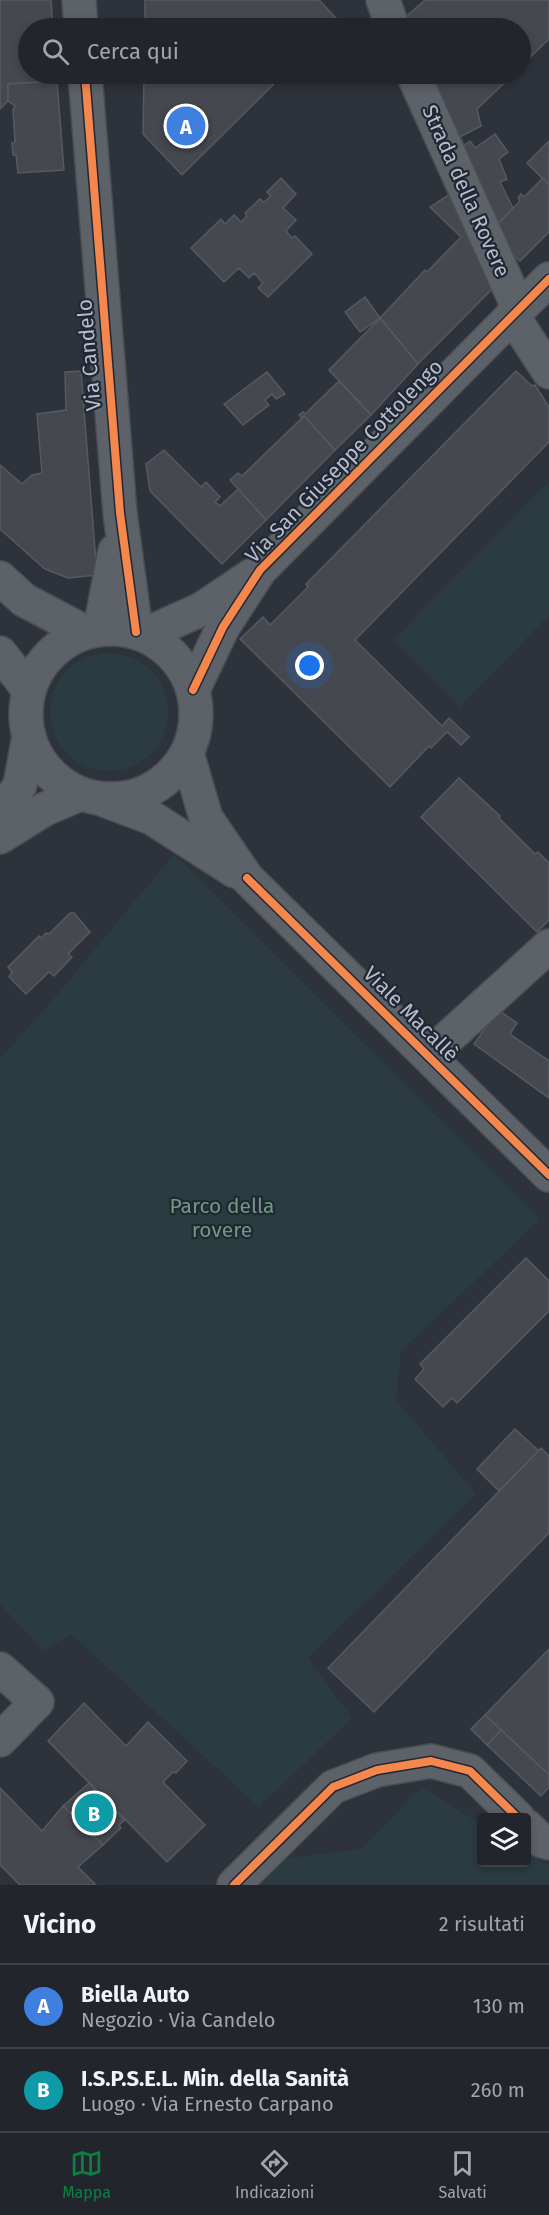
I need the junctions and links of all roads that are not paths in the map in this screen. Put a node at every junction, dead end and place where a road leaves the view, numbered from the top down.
1 (79, 0) edge
2 (383, 0) edge
3 (80, 18) edge
4 (389, 18) edge
5 (85, 84) edge
6 (417, 84) edge
7 (549, 279) edge
8 (515, 312) junction
9 (549, 372) edge
10 (120, 513) junction
11 (260, 570) junction
12 (0, 578) edge
13 (93, 631) junction
14 (140, 634) junction
15 (0, 653) edge
16 (29, 690) junction
17 (193, 690) junction
18 (29, 736) junction
19 (187, 753) junction
20 (92, 796) junction
21 (0, 816) edge
22 (0, 837) edge
23 (247, 878) junction
24 (549, 946) edge
25 (428, 1056) junction
26 (549, 1175) edge
27 (0, 1669) edge
28 (0, 1740) edge
29 (513, 1813) edge
30 (531, 1831) edge
31 (549, 1843) edge
32 (234, 1885) edge

1 - 3 street
2 - 4 street
5 - 10 street, Via Candelo
6 - 8 street, Strada della Rovere
7 - 8 street, Via San Giuseppe Cottolengo
8 - 9 street, Strada della Rovere
8 - 11 street, Via San Giuseppe Cottolengo
10 - 13 street, Via Candelo
10 - 14 street, Via Candelo
11 - 14 street, Via San Giuseppe Cottolengo
11 - 17 street, Via San Giuseppe Cottolengo
12 - 13 street
13 - 14 street
13 - 16 street
14 - 17 street
15 - 16 street
16 - 18 street
17 - 19 street
18 - 20 street
18 - 21 street
19 - 20 street
19 - 23 street, Viale Macallè
20 - 22 street
20 - 23 street, Viale Macallè
23 - 25 street, Viale Macallè
24 - 25 street
25 - 26 street, Viale Macallè
27 - 28 street
29 - 32 street
30 - 31 street

